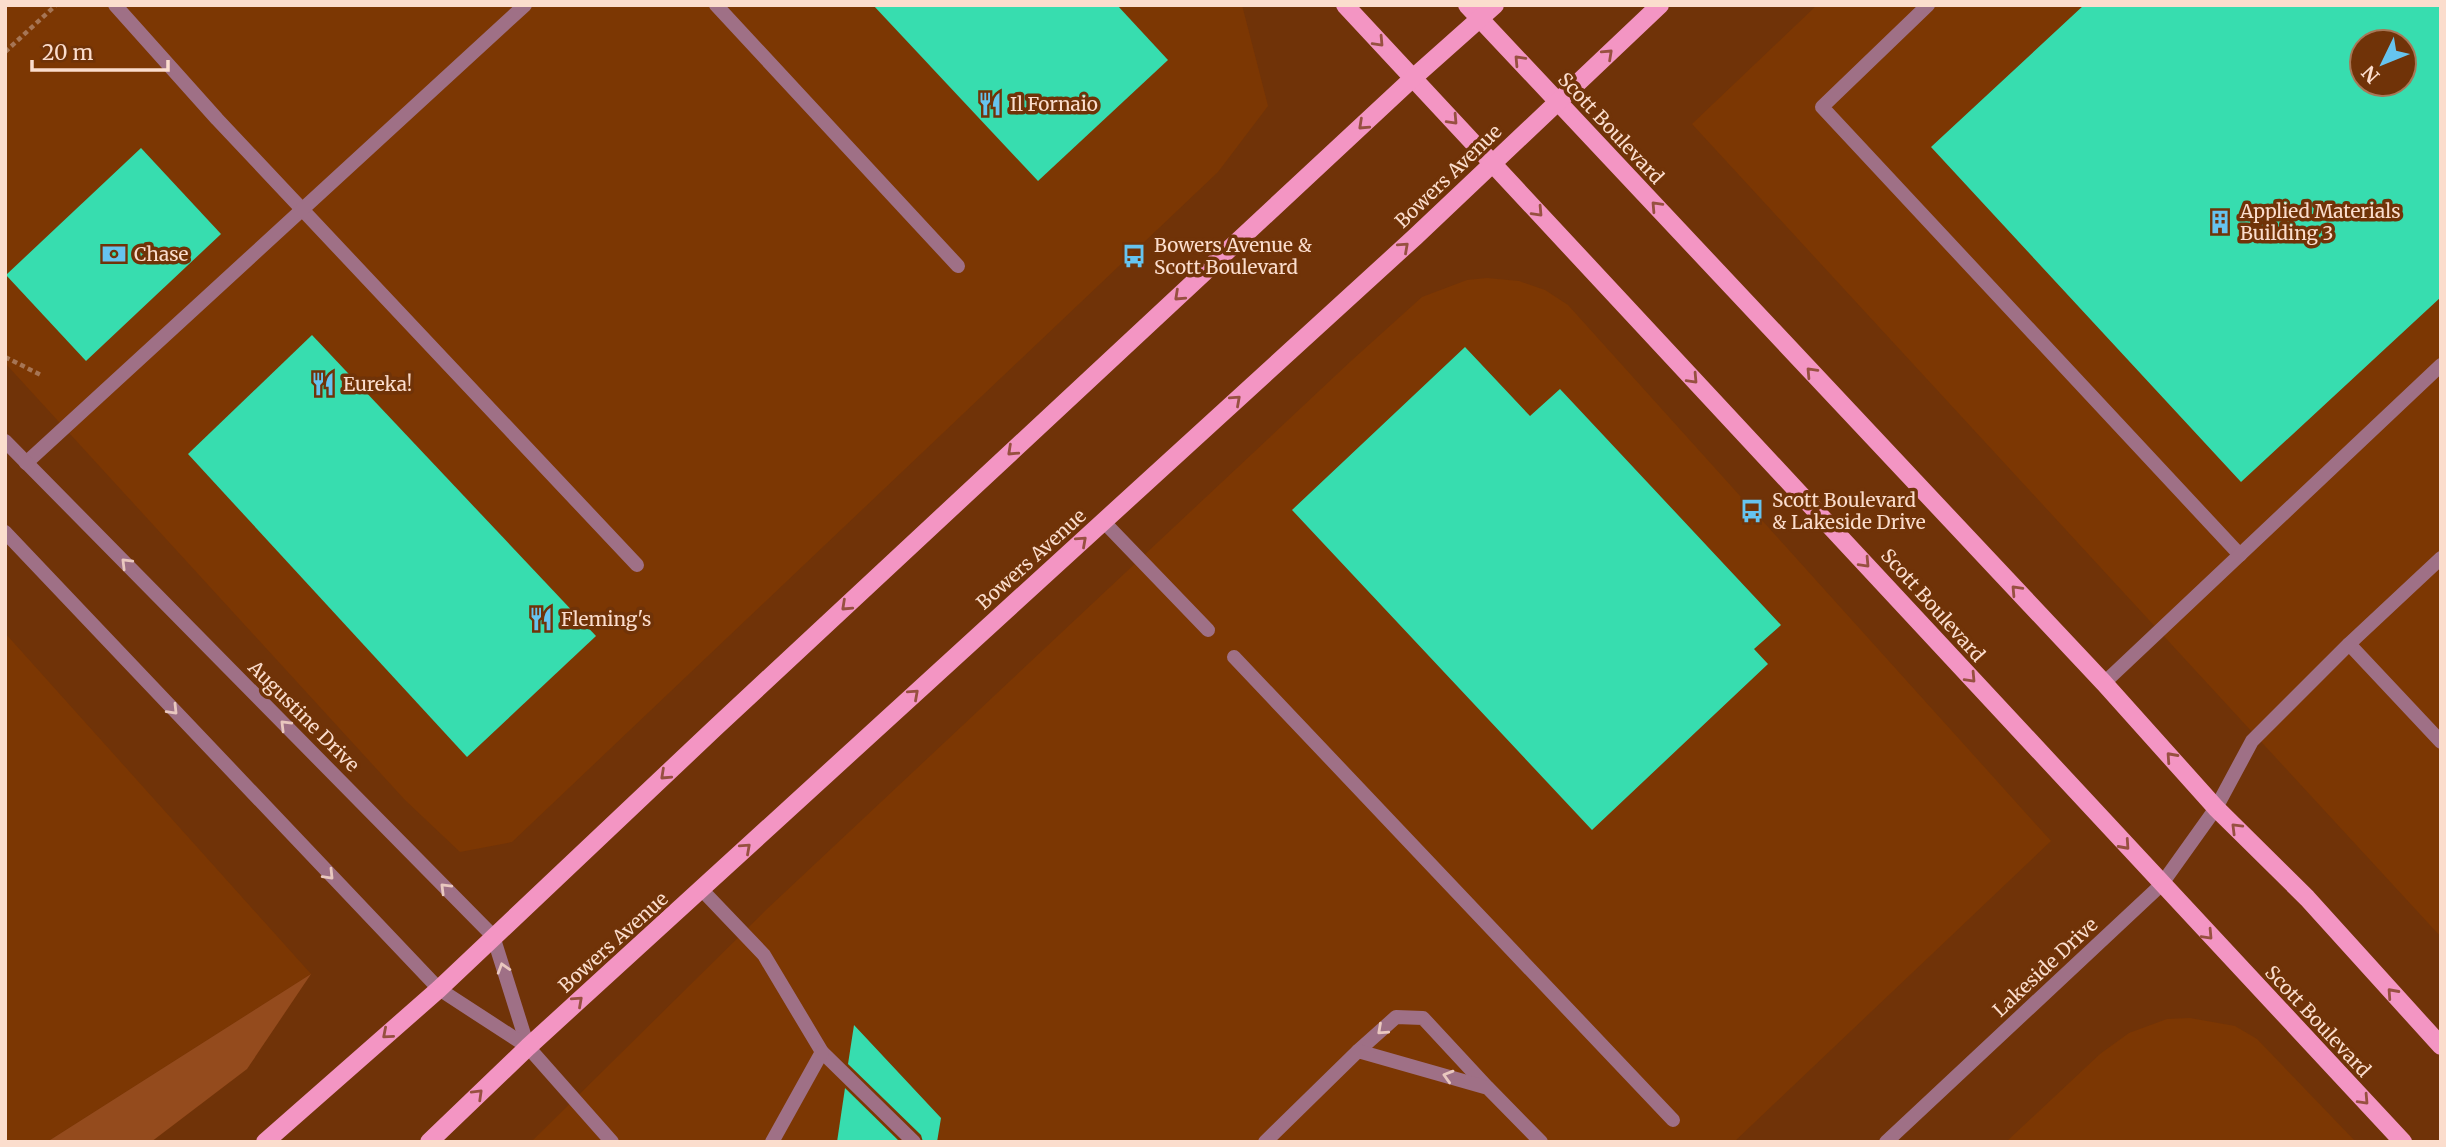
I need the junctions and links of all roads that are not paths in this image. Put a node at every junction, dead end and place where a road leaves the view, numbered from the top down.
1 (115, 5) edge
2 (525, 5) edge
3 (716, 5) edge
4 (1345, 5) edge
5 (1467, 5) edge
6 (1494, 5) edge
7 (1660, 5) edge
8 (1928, 5) edge
9 (1480, 19) junction
10 (1413, 78) junction
11 (1558, 101) junction
12 (1492, 162) junction
13 (303, 208) junction
14 (958, 266) dead end
15 (2441, 365) edge
16 (5, 440) edge
17 (26, 463) junction
18 (1103, 521) junction
19 (5, 532) edge
20 (2240, 555) junction
21 (2441, 558) edge
22 (637, 565) dead end
23 (1208, 631) dead end
24 (2349, 644) junction
25 (1234, 657) dead end
26 (2104, 683) junction
27 (2441, 742) edge
28 (2216, 808) junction
29 (2161, 885) junction
30 (702, 889) junction
31 (493, 936) junction
32 (439, 989) junction
33 (2441, 1046) edge
34 (528, 1047) junction
35 (1358, 1051) junction
36 (822, 1052) junction
37 (1488, 1088) junction
38 (1673, 1120) dead end
39 (265, 1142) edge
40 (429, 1142) edge
41 (612, 1142) edge
42 (772, 1142) edge
43 (914, 1142) edge
44 (1265, 1142) edge
45 (1541, 1142) edge
46 (1886, 1142) edge
47 (2403, 1142) edge

1 - 13 street
2 - 13 street
3 - 14 street
4 -> 10 main road, Scott Boulevard
5 - 9 main road, Scott Boulevard
6 - 9 main road
11 -> 7 main road, Bowers Avenue
8 - 20 street
9 - 10 main road
11 -> 9 main road, Scott Boulevard
10 -> 12 main road, Scott Boulevard
10 -> 31 main road
11 - 12 main road, Bowers Avenue
26 -> 11 main road, Scott Boulevard
18 -> 12 main road, Bowers Avenue
12 -> 29 main road, Scott Boulevard
13 - 17 street
13 - 22 street
15 - 20 street
16 - 17 street, Augustine Drive
31 -> 17 street, Augustine Drive
18 - 23 street
30 -> 18 main road, Bowers Avenue
19 -> 32 street, Augustine Drive
20 - 26 street
21 - 24 street, Lakeside Drive
24 - 27 street
24 - 28 street, Lakeside Drive
25 - 38 street
28 -> 26 main road, Scott Boulevard
28 - 29 street, Lakeside Drive
33 -> 28 main road, Scott Boulevard
29 - 46 street, Lakeside Drive
29 -> 47 main road, Scott Boulevard
34 -> 30 main road, Bowers Avenue
30 - 36 street
31 - 32 main road
34 -> 31 street, Augustine Drive
32 - 34 street, Augustine Drive
32 -> 39 main road
40 -> 34 main road, Bowers Avenue
34 - 41 street, Augustine Drive
37 -> 35 street
37 -> 35 street
35 - 44 street
36 - 42 street
36 - 43 street
37 - 45 street

